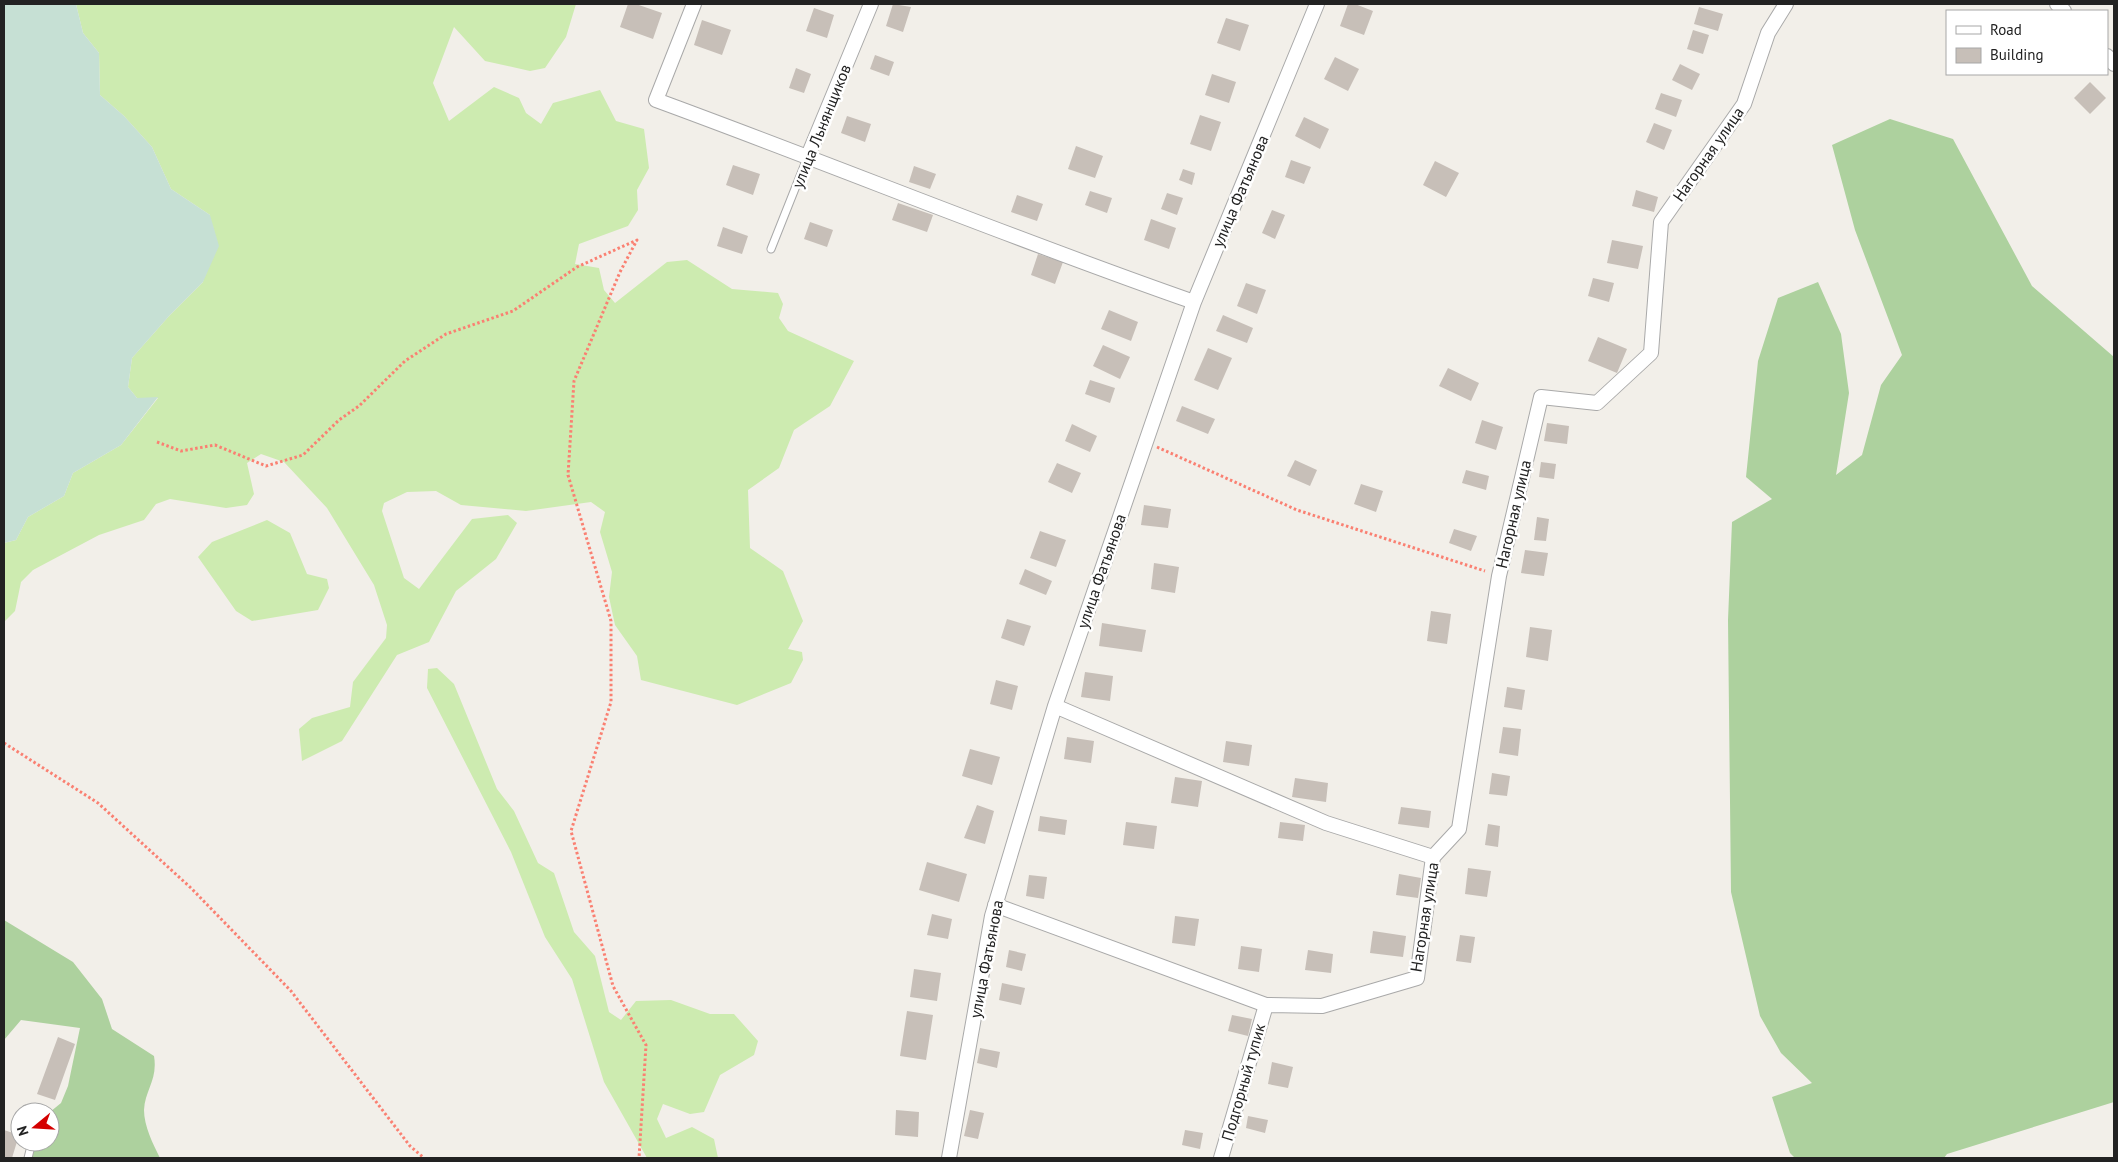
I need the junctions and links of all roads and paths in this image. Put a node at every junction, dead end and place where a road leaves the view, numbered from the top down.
1 (694, 4) edge
2 (872, 4) edge
3 (1316, 4) edge
4 (1786, 4) edge
5 (808, 156) junction
6 (771, 249) dead end
7 (1194, 302) junction
8 (157, 442) dead end
9 (1145, 442) junction
10 (1499, 576) junction
11 (1055, 706) junction
12 (4, 743) edge
13 (1433, 857) junction
14 (995, 905) junction
15 (1266, 1005) junction
16 (424, 1158) edge
17 (639, 1158) edge
18 (948, 1158) edge
19 (1221, 1158) edge

1 - 5 street
2 - 5 street, улица Льнянщиков
3 - 7 street, улица Фатьянова
4 - 10 street, Нагорная улица
5 - 6 lane, улица Льнянщиков
5 - 7 street
7 - 9 street, улица Фатьянова
8 - 17 path
9 - 10 path
9 - 11 street, улица Фатьянова
10 - 13 street, Нагорная улица
11 - 13 street
11 - 14 street, улица Фатьянова
12 - 16 path
13 - 15 street, Нагорная улица
14 - 15 street
14 - 18 street, улица Фатьянова
15 - 19 street, Подгорный тупик

